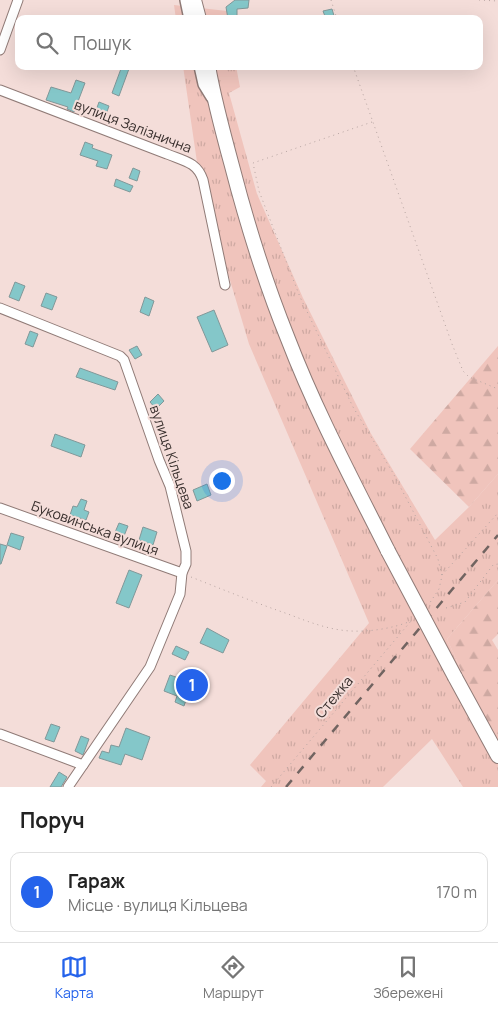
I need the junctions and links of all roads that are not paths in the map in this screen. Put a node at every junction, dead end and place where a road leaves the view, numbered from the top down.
1 (18, 0) edge
2 (186, 0) edge
3 (194, 0) edge
4 (189, 15) edge
5 (198, 15) edge
6 (0, 50) edge
7 (201, 70) edge
8 (209, 70) edge
9 (0, 90) edge
10 (214, 98) junction
11 (225, 286) dead end
12 (0, 308) edge
13 (0, 508) edge
14 (182, 573) junction
15 (0, 734) edge
16 (498, 756) edge
17 (83, 765) junction
18 (68, 787) edge

1 - 6 street
2 - 4 main road
3 - 5 highway
7 - 10 main road
8 - 10 highway
9 - 11 street, вулиця Залізнична
10 - 16 highway, bridge
12 - 14 street, вулиця Кільцева
13 - 14 street, Буковинська вулиця
14 - 17 street, вулиця Кільцева
15 - 17 street
17 - 18 street, вулиця Кільцева

